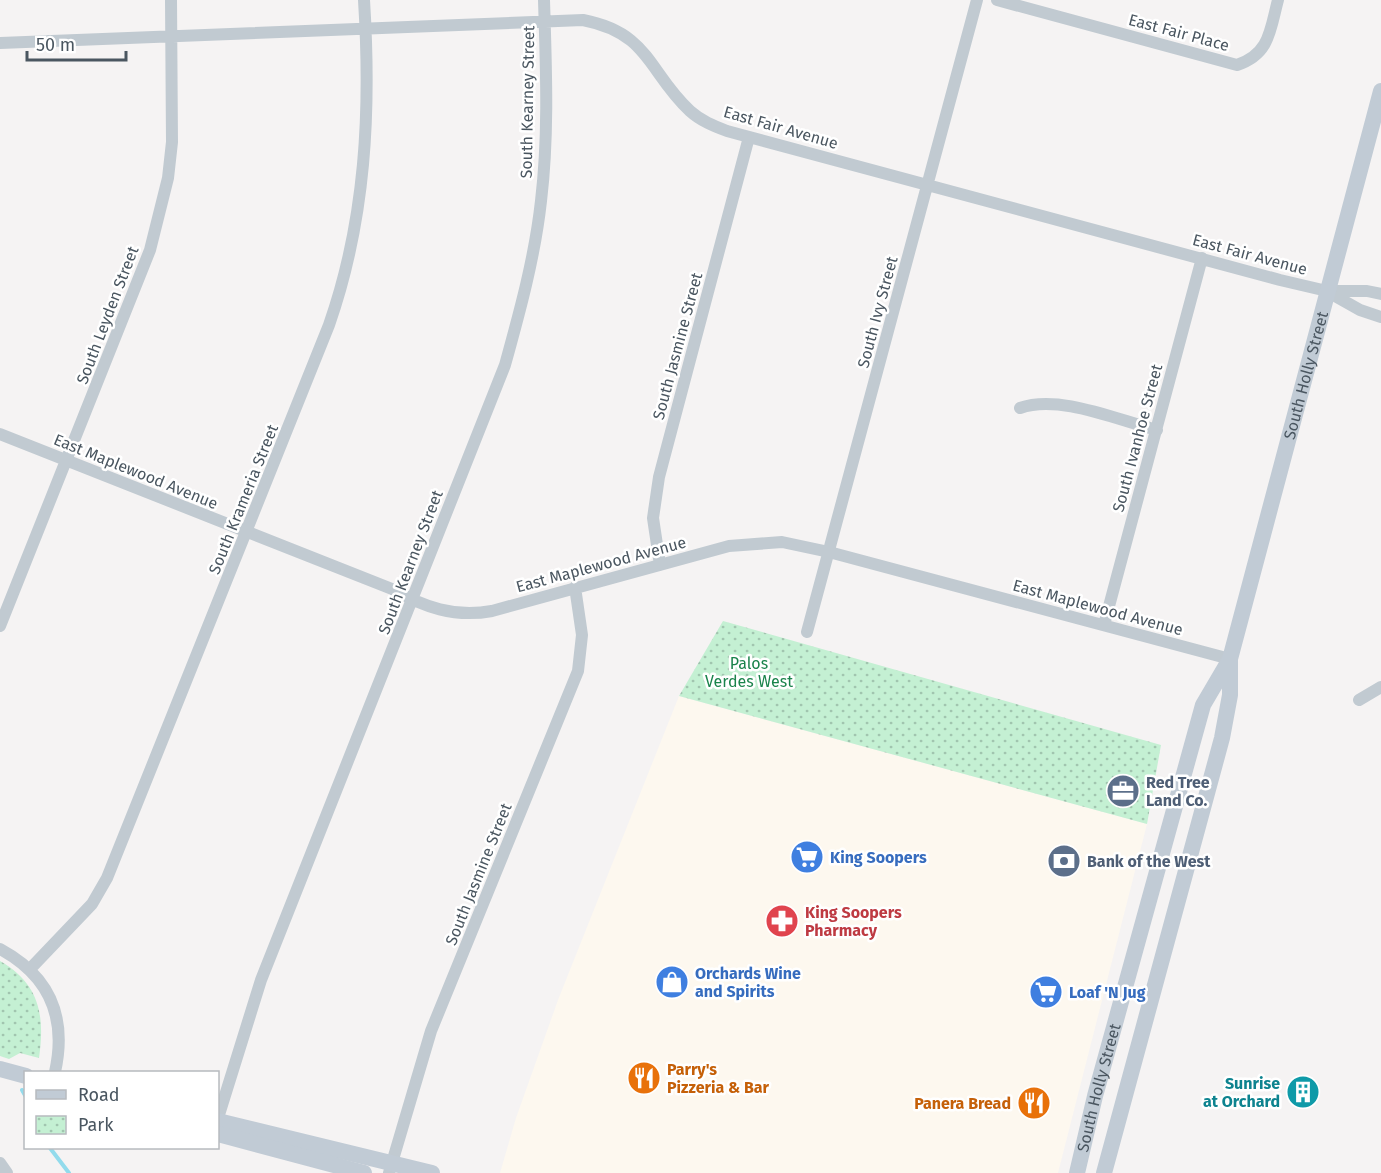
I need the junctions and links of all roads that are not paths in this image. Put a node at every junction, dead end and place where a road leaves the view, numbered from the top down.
1 (171, 0) edge
2 (364, 0) edge
3 (544, 0) edge
4 (977, 0) edge
5 (997, 0) edge
6 (1278, 0) edge
7 (544, 20) junction
8 (366, 28) junction
9 (172, 35) junction
10 (0, 43) edge
11 (1381, 91) edge
12 (749, 137) junction
13 (928, 185) junction
14 (1202, 258) junction
15 (1327, 291) junction
16 (1381, 294) edge
17 (1381, 317) edge
18 (1020, 408) dead end
19 (1157, 430) junction
20 (0, 434) edge
21 (68, 461) junction
22 (247, 532) junction
23 (829, 552) junction
24 (660, 565) junction
25 (575, 587) junction
26 (413, 601) junction
27 (1104, 625) junction
28 (0, 626) edge
29 (807, 633) dead end
30 (1230, 659) junction
31 (1381, 687) edge
32 (1359, 699) dead end
33 (0, 949) edge
34 (30, 969) junction
35 (0, 1069) edge
36 (55, 1071) edge
37 (24, 1075) edge
38 (219, 1117) edge
39 (219, 1120) edge
40 (219, 1134) edge
41 (0, 1163) edge
42 (391, 1168) edge
43 (7, 1173) edge
44 (364, 1173) edge
45 (432, 1173) edge
46 (1077, 1173) edge
47 (1104, 1173) edge

1 - 9 street, South Leyden Street
2 - 8 street, South Krameria Street
3 - 7 street, South Kearney Street
4 - 13 street, South Ivy Street
5 - 6 street, East Fair Place
7 - 8 street, East Fair Avenue
7 - 12 street, East Fair Avenue
7 - 26 street, South Kearney Street
8 - 9 street, East Fair Avenue
8 - 22 street, South Krameria Street
9 - 10 street, East Fair Avenue
9 - 21 street, South Leyden Street
11 - 15 main road, South Holly Street
12 - 13 street, East Fair Avenue
12 - 24 street, South Jasmine Street
13 - 14 street, East Fair Avenue
13 - 23 street, South Ivy Street
14 - 15 street, East Fair Avenue
14 - 19 street, South Ivanhoe Street
15 - 16 street, East Fair Avenue
15 - 17 street, East Fair Avenue
15 - 30 main road, South Holly Street
18 - 19 street
19 - 27 street, South Ivanhoe Street
20 - 21 street, East Maplewood Avenue
21 - 22 street, East Maplewood Avenue
21 - 28 street, South Leyden Street
22 - 26 street, East Maplewood Avenue
22 - 34 street, South Krameria Street
23 - 24 street, East Maplewood Avenue
23 - 27 street, East Maplewood Avenue
23 - 29 street, South Ivy Street
24 - 25 street, East Maplewood Avenue
25 - 26 street, East Maplewood Avenue
25 - 42 street, South Jasmine Street
26 - 38 street, South Kearney Street
27 - 30 street, East Maplewood Avenue
30 - 46 main road, South Holly Street
30 - 47 main road, South Holly Street
31 - 32 street
33 - 34 street
34 - 36 street
35 - 37 main road
39 - 42 main road
40 - 44 main road
41 - 43 street
42 - 45 main road

